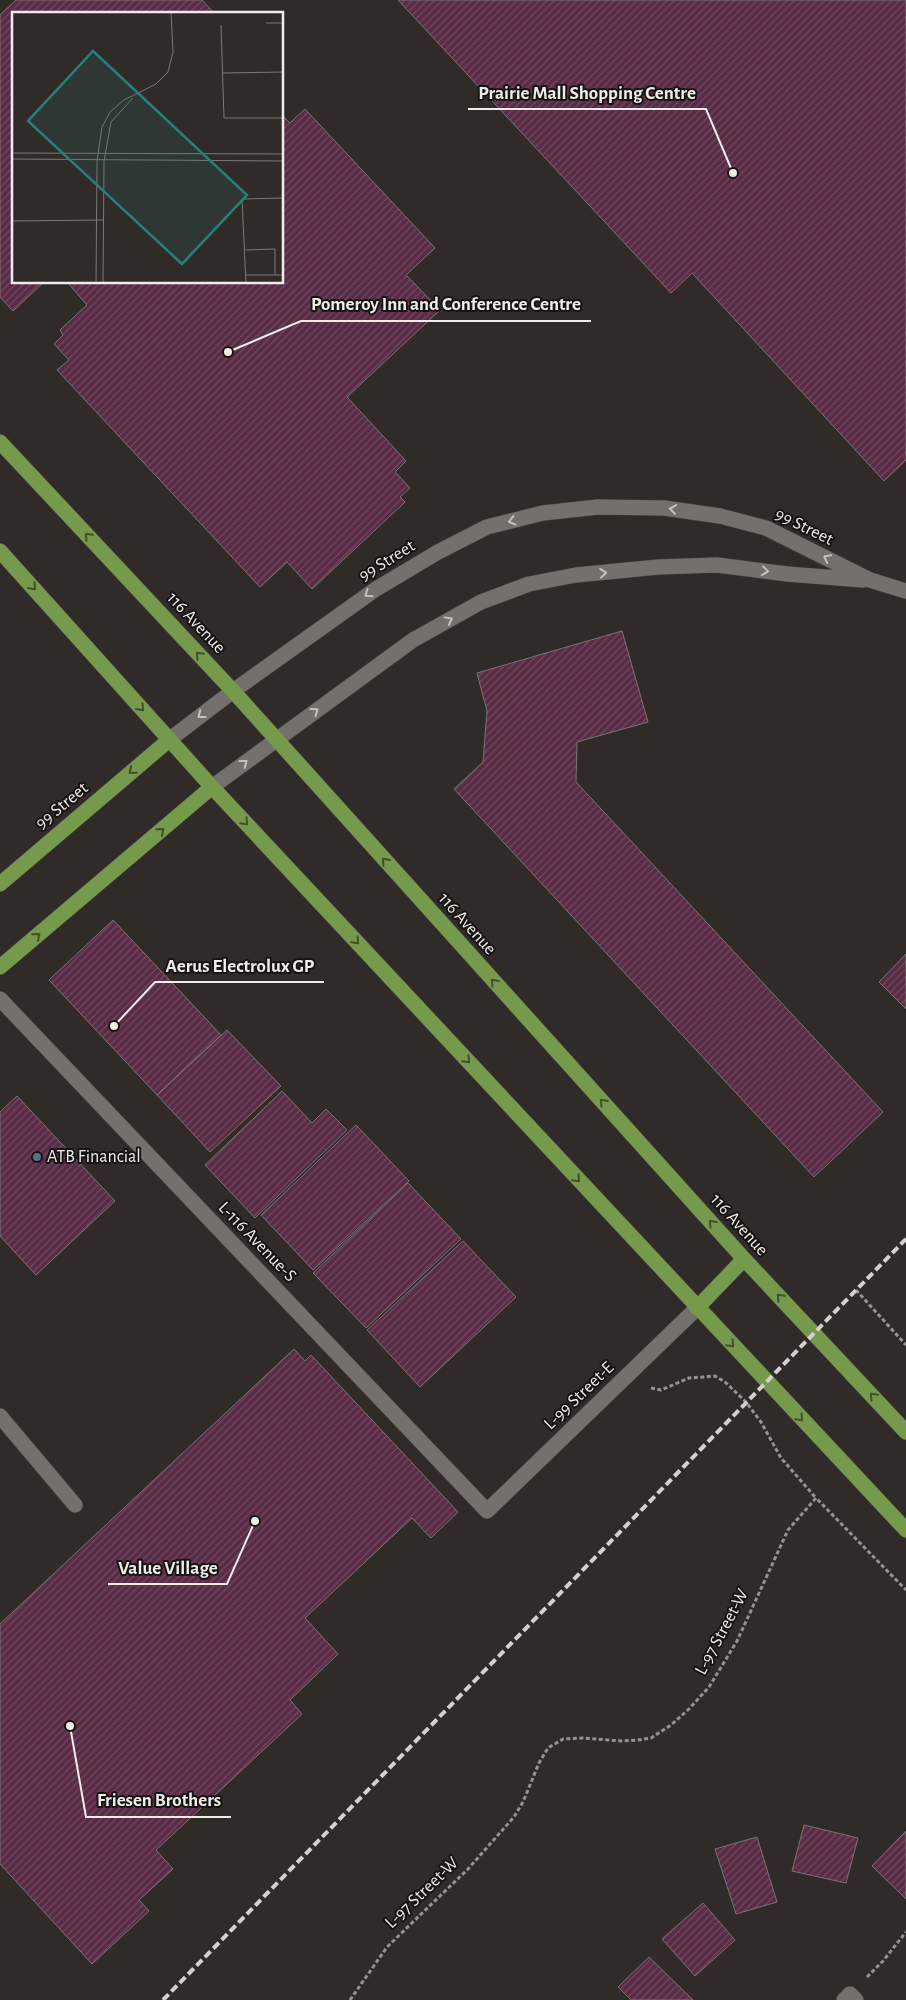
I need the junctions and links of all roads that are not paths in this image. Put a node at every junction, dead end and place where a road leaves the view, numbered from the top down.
1 (0, 442) edge
2 (0, 551) edge
3 (870, 580) junction
4 (906, 591) edge
5 (233, 691) junction
6 (276, 739) junction
7 (169, 740) junction
8 (212, 787) junction
9 (0, 884) edge
10 (0, 968) edge
11 (0, 999) edge
12 (744, 1259) junction
13 (697, 1308) junction
14 (0, 1416) edge
15 (906, 1432) edge
16 (75, 1505) dead end
17 (487, 1511) joint
18 (906, 1530) edge

5 -> 1 main road, 116 Avenue
2 -> 7 main road
3 - 4 street, 99 Street
3 -> 5 street, 99 Street
6 -> 3 street, 99 Street
5 - 6 main road, 116 Avenue
5 -> 7 street, 99 Street
8 -> 6 street, 99 Street
12 -> 6 main road, 116 Avenue
7 - 8 main road
7 -> 9 main road, 99 Street
10 -> 8 main road, 99 Street
8 -> 13 main road
11 - 17 street, L-116 Avenue-S
12 - 13 main road
15 -> 12 main road, 116 Avenue
13 - 17 street, L-99 Street-E
13 -> 18 main road
14 - 16 street

